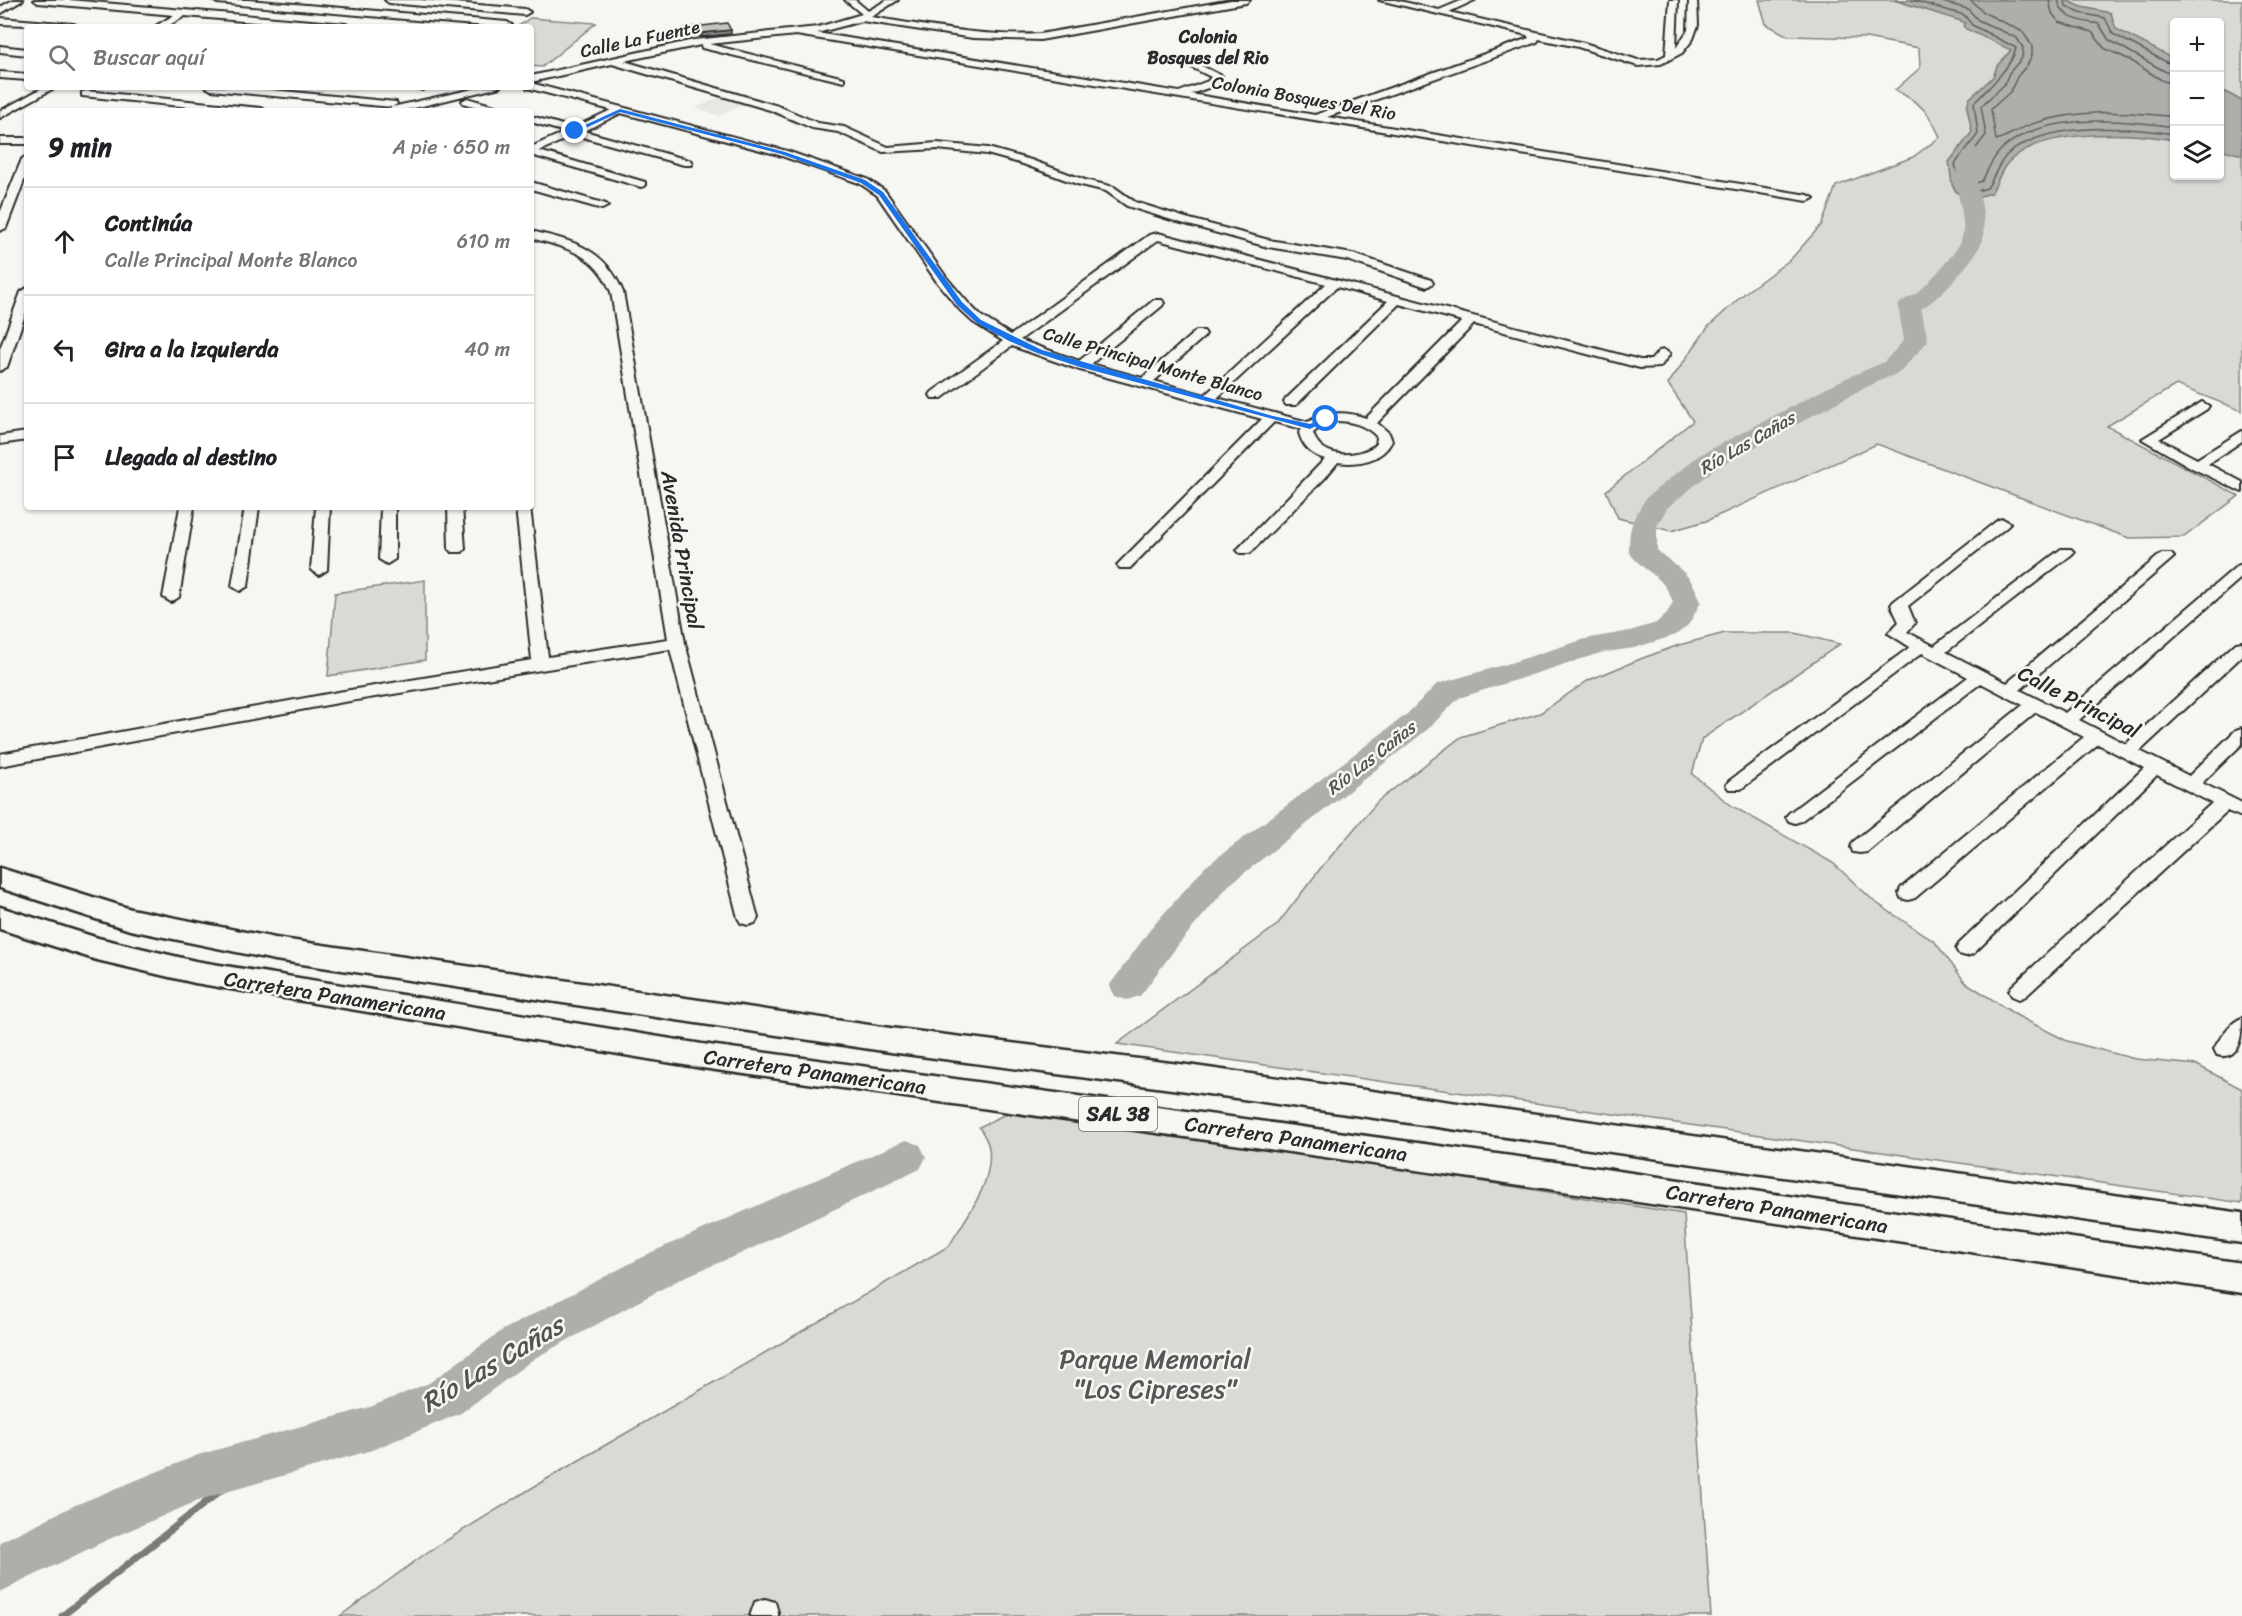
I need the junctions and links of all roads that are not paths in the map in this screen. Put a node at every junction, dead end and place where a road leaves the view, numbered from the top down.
1 (19, 0) edge
2 (38, 0) edge
3 (217, 0) edge
4 (389, 0) edge
5 (849, 0) edge
6 (894, 0) edge
7 (1246, 0) edge
8 (1383, 0) edge
9 (1471, 0) edge
10 (1674, 0) edge
11 (1693, 0) edge
12 (411, 1) edge
13 (200, 4) dead end
14 (0, 11) edge
15 (525, 12) dead end
16 (1441, 12) junction
17 (185, 13) junction
18 (387, 15) junction
19 (865, 17) junction
20 (0, 21) edge
21 (37, 24) edge
22 (164, 24) edge
23 (312, 24) edge
24 (374, 24) edge
25 (495, 24) edge
26 (794, 32) junction
27 (1534, 36) junction
28 (694, 43) junction
29 (0, 49) edge
30 (24, 52) edge
31 (1671, 56) junction
32 (613, 61) junction
33 (1196, 66) dead end
34 (0, 75) edge
35 (24, 77) edge
36 (534, 78) edge
37 (841, 80) dead end
38 (534, 87) edge
39 (46, 90) edge
40 (273, 90) edge
41 (481, 90) edge
42 (86, 94) dead end
43 (1182, 94) junction
44 (466, 101) dead end
45 (0, 106) edge
46 (15, 107) junction
47 (224, 108) edge
48 (247, 108) edge
49 (384, 108) edge
50 (395, 108) edge
51 (490, 108) edge
52 (620, 110) junction
53 (0, 114) edge
54 (1318, 117) junction
55 (534, 120) edge
56 (575, 131) junction
57 (0, 141) edge
58 (24, 141) edge
59 (534, 151) edge
60 (534, 153) edge
61 (688, 164) dead end
62 (24, 167) edge
63 (641, 184) dead end
64 (534, 186) edge
65 (1808, 198) dead end
66 (602, 206) dead end
67 (0, 228) edge
68 (534, 235) edge
69 (1335, 283) junction
70 (1427, 283) dead end
71 (1397, 299) junction
72 (24, 300) edge
73 (1158, 303) dead end
74 (1471, 319) junction
75 (1200, 334) dead end
76 (1011, 339) junction
77 (1664, 354) dead end
78 (1082, 365) junction
79 (0, 367) edge
80 (1144, 382) junction
81 (937, 395) dead end
82 (1208, 399) junction
83 (1291, 402) dead end
84 (2202, 406) dead end
85 (1271, 417) junction
86 (1369, 423) junction
87 (1310, 427) junction
88 (2242, 435) edge
89 (24, 436) edge
90 (0, 440) edge
91 (1334, 457) junction
92 (2197, 465) junction
93 (2242, 488) edge
94 (186, 510) edge
95 (252, 510) edge
96 (323, 510) edge
97 (388, 510) edge
98 (455, 510) edge
99 (524, 510) edge
100 (2003, 523) dead end
101 (457, 549) dead end
102 (1245, 549) dead end
103 (2066, 552) dead end
104 (2166, 557) dead end
105 (387, 560) dead end
106 (1125, 565) dead end
107 (2242, 569) edge
108 (319, 570) dead end
109 (240, 586) dead end
110 (171, 597) dead end
111 (677, 643) junction
112 (2242, 647) edge
113 (1928, 650) junction
114 (540, 662) junction
115 (1980, 676) junction
116 (2008, 691) junction
117 (2035, 704) junction
118 (2067, 721) junction
119 (2242, 734) edge
120 (2096, 736) junction
121 (2128, 752) junction
122 (0, 760) edge
123 (2156, 766) junction
124 (2191, 784) junction
125 (1735, 785) dead end
126 (2234, 806) edge
127 (1795, 817) dead end
128 (1860, 847) dead end
129 (0, 878) edge
130 (1908, 893) dead end
131 (0, 918) edge
132 (748, 918) dead end
133 (1966, 949) dead end
134 (2019, 991) dead end
135 (719, 1015) junction
136 (2242, 1026) edge
137 (833, 1031) junction
138 (2224, 1049) dead end
139 (697, 1055) junction
140 (823, 1074) junction
141 (2242, 1228) edge
142 (2242, 1278) edge

1 - 14 street
2 - 17 street
3 - 18 street
4 - 12 street
5 - 19 street
6 - 19 street, Calle La Fuente
7 - 19 street
8 - 16 street
9 - 16 street
10 - 31 street
11 - 31 street
12 - 15 street
12 - 18 street
13 - 17 street
16 - 27 street
17 - 22 street
17 - 23 street
18 - 24 street
18 - 25 street
19 - 26 street, Calle La Fuente
20 - 21 street
26 - 28 street, Calle La Fuente
26 - 43 street, Colonia Bosques Del Rio
27 - 31 street
27 - 54 street
28 - 32 street, Calle La Fuente
28 - 37 street
29 - 30 street
32 - 36 street, Calle La Fuente
32 - 70 street
33 - 43 street
34 - 35 street
38 - 52 street, Calle Principal Monte Blanco
39 - 46 street
40 - 48 street
40 - 49 street
41 - 50 street
42 - 47 street
43 - 54 street, Colonia Bosques Del Rio
44 - 51 street
45 - 46 street
46 - 53 street
52 - 56 street
52 - 76 street, Calle Principal Monte Blanco
54 - 65 street, Colonia Bosques Del Rio
55 - 56 street
56 - 59 street
56 - 61 street
57 - 58 street
60 - 63 street
62 - 67 street
64 - 66 street
68 - 111 street, Avenida Principal
69 - 71 street
69 - 76 street
69 - 82 street
71 - 74 street
71 - 83 street
72 - 79 street
73 - 78 street
74 - 77 street
74 - 86 street
75 - 80 street
76 - 78 street, Calle Principal Monte Blanco
76 - 81 street
78 - 80 street, Calle Principal Monte Blanco
80 - 82 street, Calle Principal Monte Blanco
82 - 85 street, Calle Principal Monte Blanco
84 - 92 street
85 - 87 street, Calle Principal Monte Blanco
85 - 106 street
86 - 87 street
86 - 91 street
87 - 91 street
88 - 92 street
89 - 90 street
91 - 102 street
92 - 93 street
94 - 110 street
95 - 109 street
96 - 108 street
97 - 105 street
98 - 101 street
99 - 114 street
100 - 113 street, Calle Principal
103 - 113 street
104 - 116 street
107 - 118 street
111 - 114 street
111 - 132 street, Avenida Principal
112 - 121 street
113 - 115 street, Calle Principal
113 - 125 street
114 - 122 street
115 - 116 street, Calle Principal
115 - 127 street
116 - 117 street, Calle Principal
117 - 118 street, Calle Principal
117 - 128 street
118 - 120 street, Calle Principal
119 - 124 street
120 - 121 street, Calle Principal
120 - 130 street
121 - 123 street, Calle Principal
123 - 124 street, Calle Principal
123 - 133 street
124 - 126 street, Calle Principal
126 - 134 street
129 - 135 highway, Carretera Panamericana / SAL 38
131 - 139 highway, Carretera Panamericana / SAL 38
135 - 137 highway, Carretera Panamericana / SAL 38
135 - 139 highway
136 - 138 street
137 - 140 highway
137 - 141 highway, Carretera Panamericana / SAL 38
139 - 140 highway, Carretera Panamericana / SAL 38
140 - 142 highway, Carretera Panamericana / SAL 38

